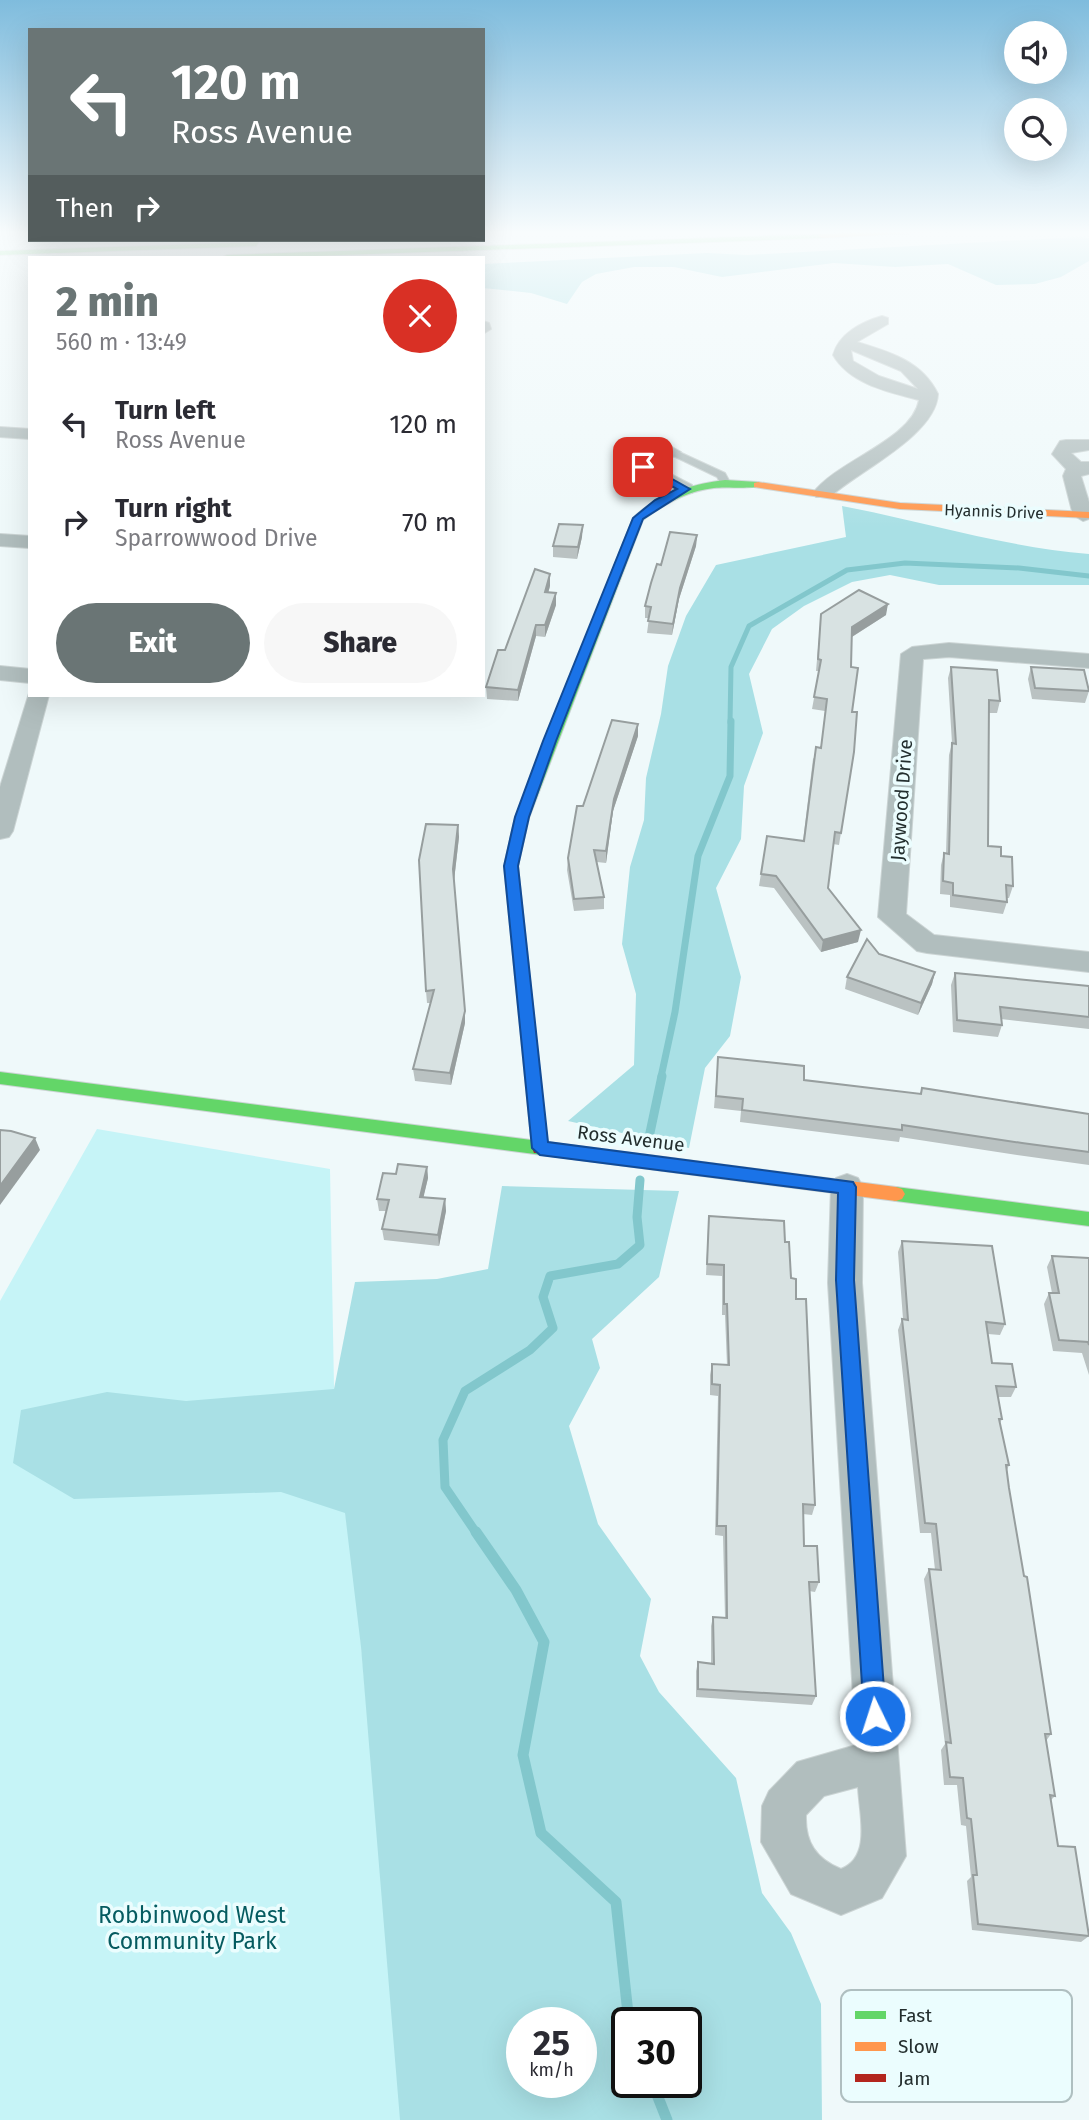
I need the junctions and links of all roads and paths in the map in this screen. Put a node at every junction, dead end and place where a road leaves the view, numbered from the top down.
1 (867, 330) edge
2 (845, 343) junction
3 (930, 397) junction
4 (0, 432) edge
5 (28, 434) edge
6 (1089, 445) edge
7 (673, 452) joint
8 (1082, 468) edge
9 (726, 484) junction
10 (685, 489) junction
11 (823, 493) junction
12 (1086, 515) edge
13 (0, 540) edge
14 (28, 542) edge
15 (1089, 661) edge
16 (0, 673) edge
17 (28, 676) edge
18 (37, 697) edge
19 (0, 831) edge
20 (1089, 962) edge
21 (0, 1078) edge
22 (540, 1148) junction
23 (847, 1187) junction
24 (1089, 1219) edge
25 (878, 1761) dead end

1 - 2 street
2 - 3 street
2 - 3 street
3 - 11 street
4 - 5 street
6 - 8 street
7 - 9 lane
7 - 10 street
8 - 12 street
9 - 10 main road, Hyannis Drive
9 - 11 main road, Hyannis Drive
10 - 22 main road
11 - 12 main road, Hyannis Drive
13 - 14 street
15 - 20 street, Jaywood Drive
16 - 17 street
18 - 19 street
21 - 22 main road, Ross Avenue
22 - 23 main road, Ross Avenue
23 - 24 main road, Ross Avenue
23 - 25 street

